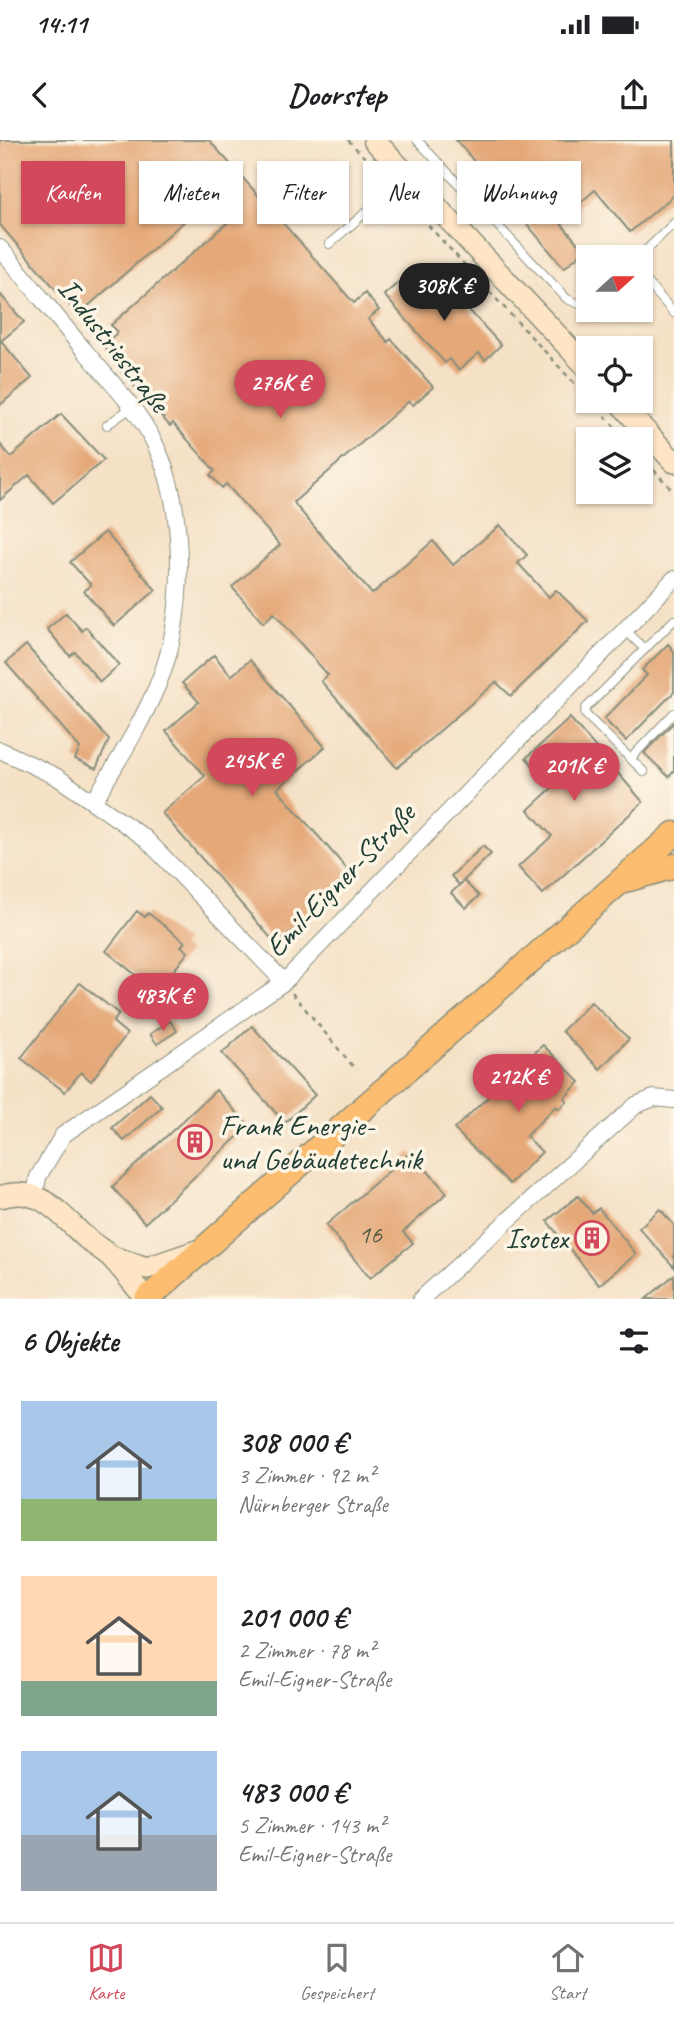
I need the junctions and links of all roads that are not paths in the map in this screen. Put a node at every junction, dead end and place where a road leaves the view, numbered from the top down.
1 (374, 140) edge
2 (417, 140) edge
3 (388, 161) edge
4 (363, 214) edge
5 (443, 223) edge
6 (674, 223) edge
7 (329, 244) dead end
8 (651, 245) edge
9 (3, 258) edge
10 (653, 289) edge
11 (576, 303) edge
12 (674, 313) edge
13 (576, 356) edge
14 (132, 407) junction
15 (629, 413) edge
16 (107, 425) dead end
17 (674, 462) edge
18 (674, 579) edge
19 (674, 620) edge
20 (625, 630) junction
21 (645, 649) junction
22 (674, 713) edge
23 (0, 750) edge
24 (630, 759) junction
25 (644, 772) dead end
26 (94, 800) junction
27 (674, 834) edge
28 (674, 866) edge
29 (622, 881) junction
30 (284, 982) junction
31 (674, 1100) edge
32 (35, 1195) junction
33 (0, 1197) edge
34 (84, 1237) junction
35 (209, 1246) junction
36 (111, 1257) junction
37 (128, 1299) edge
38 (147, 1299) edge
39 (421, 1299) edge

1 - 3 main road
2 - 11 lane
4 - 7 lane
5 - 13 main road
6 - 8 lane
9 - 14 street, Industriestraße
10 - 12 lane
14 - 16 lane
14 - 26 street, Industriestraße
15 - 17 main road
18 - 20 street, Emil-Eigner-Straße
19 - 21 lane
20 - 21 lane
20 - 30 street, Emil-Eigner-Straße
21 - 24 lane
22 - 24 lane
23 - 26 street
24 - 25 lane
26 - 30 street
27 - 29 main road
28 - 29 main road
29 - 35 main road
30 - 32 street, Emil-Eigner-Straße
31 - 39 street
32 - 33 main road
32 - 34 main road
34 - 36 main road
34 - 37 main road
35 - 36 main road
35 - 38 main road
36 - 38 main road

